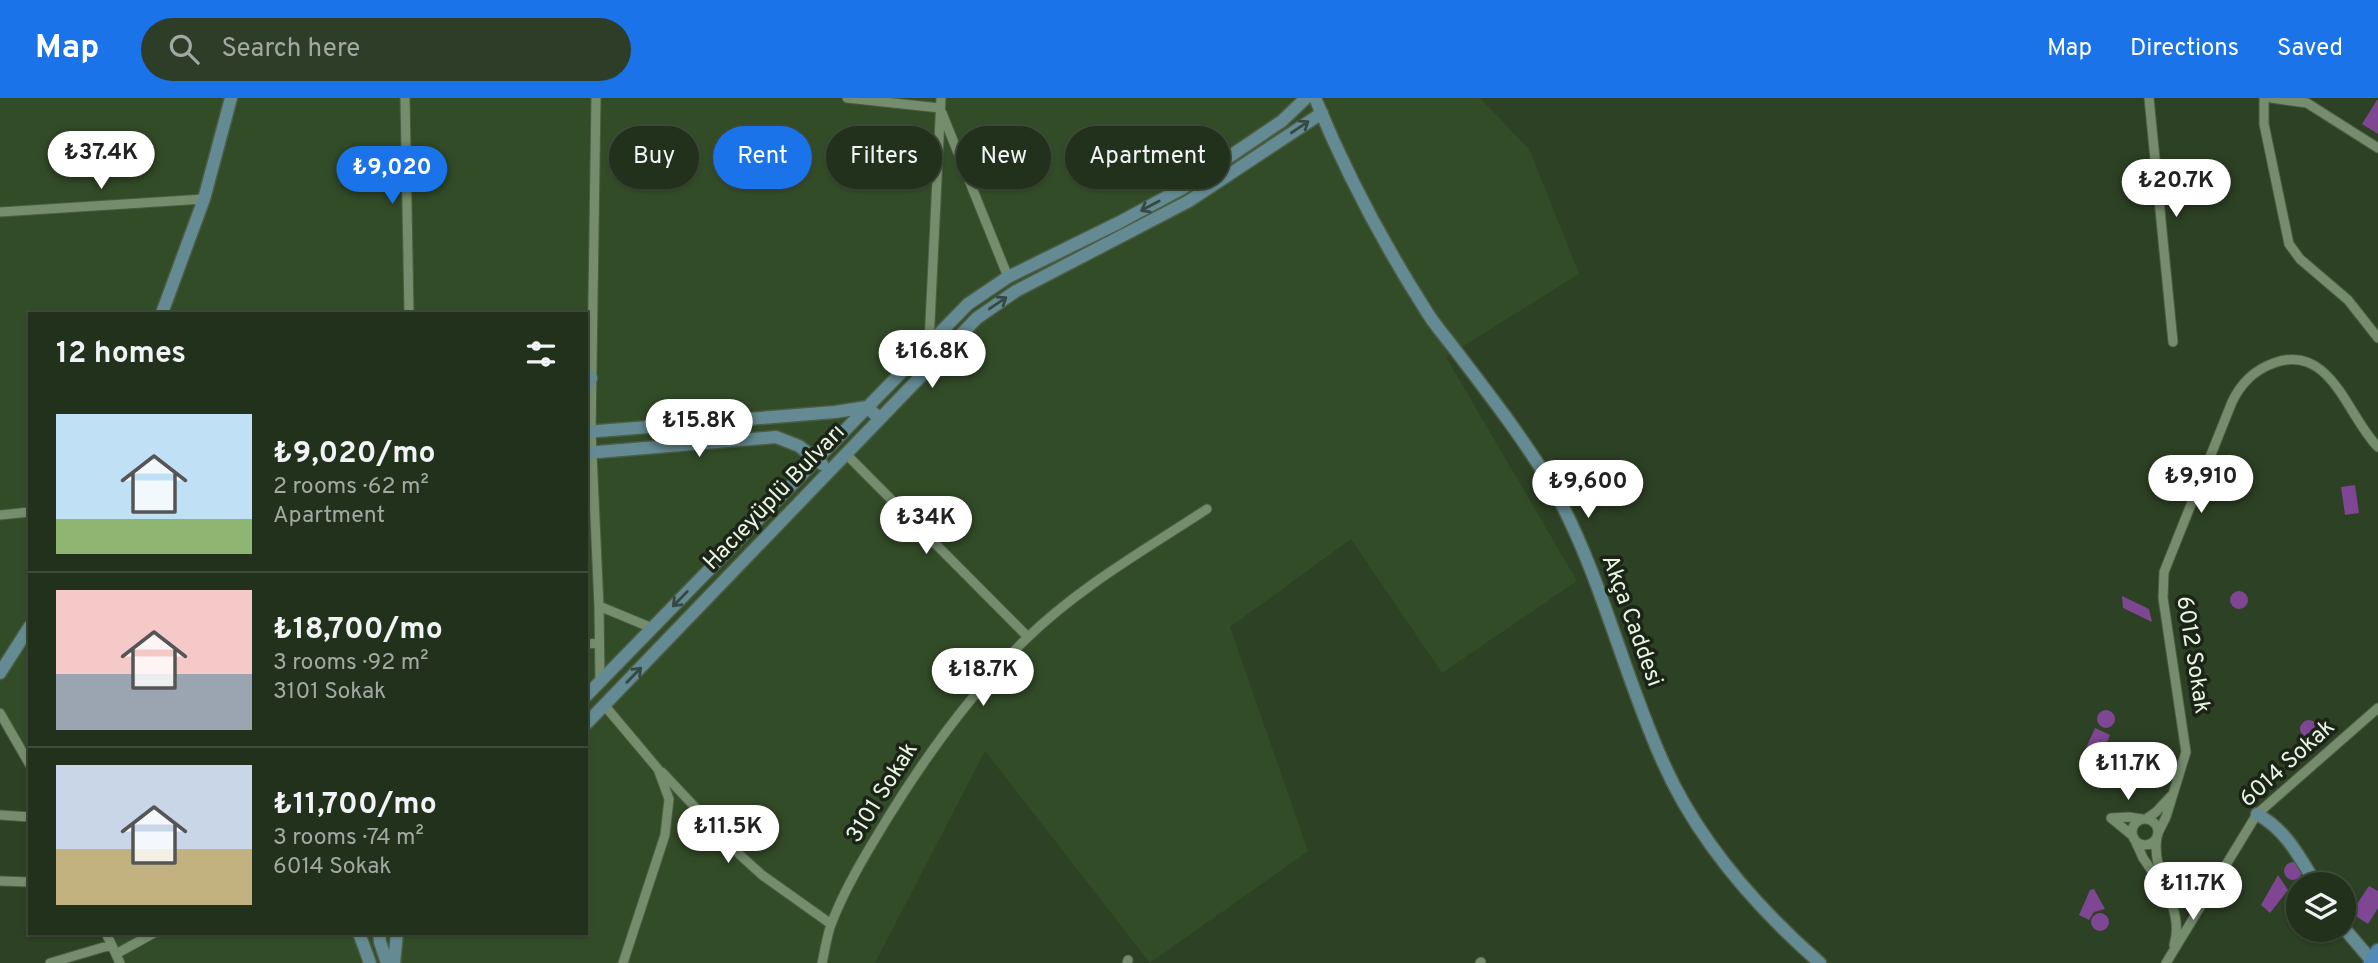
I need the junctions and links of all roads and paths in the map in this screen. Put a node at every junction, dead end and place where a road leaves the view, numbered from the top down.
1 (231, 98) edge
2 (405, 98) edge
3 (596, 98) edge
4 (847, 98) edge
5 (1306, 98) edge
6 (1315, 98) edge
7 (2148, 98) edge
8 (2264, 98) edge
9 (2270, 98) edge
10 (940, 103) edge
11 (1322, 113) junction
12 (2378, 148) edge
13 (1230, 156) edge
14 (1181, 189) edge
15 (1183, 189) edge
16 (204, 199) junction
17 (1189, 201) junction
18 (0, 212) edge
19 (1008, 277) junction
20 (162, 312) edge
21 (409, 312) edge
22 (2378, 338) edge
23 (2174, 342) dead end
24 (929, 343) junction
25 (589, 382) edge
26 (867, 407) junction
27 (880, 419) junction
28 (589, 432) edge
29 (2378, 447) edge
30 (589, 452) edge
31 (846, 454) junction
32 (816, 459) junction
33 (829, 470) junction
34 (1207, 509) dead end
35 (28, 512) edge
36 (0, 516) edge
37 (599, 606) junction
38 (652, 628) junction
39 (28, 629) edge
40 (1028, 637) junction
41 (599, 643) junction
42 (588, 644) edge
43 (2, 665) edge
44 (600, 682) junction
45 (588, 694) edge
46 (605, 706) junction
47 (2378, 709) edge
48 (0, 713) edge
49 (588, 722) edge
50 (28, 762) edge
51 (658, 769) junction
52 (2172, 795) junction
53 (2256, 814) junction
54 (0, 815) edge
55 (28, 817) edge
56 (2144, 819) junction
57 (2158, 835) junction
58 (2133, 836) junction
59 (2308, 872) edge
60 (0, 881) edge
61 (28, 882) edge
62 (2165, 889) junction
63 (831, 923) junction
64 (107, 935) edge
65 (150, 935) edge
66 (360, 935) edge
67 (379, 935) edge
68 (397, 935) edge
69 (2356, 940) edge
70 (116, 954) edge
71 (2374, 958) edge
72 (77, 960) edge
73 (2168, 960) edge
74 (50, 963) edge
75 (370, 963) edge
76 (387, 963) edge
77 (394, 963) edge
78 (622, 963) edge
79 (822, 963) edge
80 (1820, 963) edge

1 - 16 street
2 - 21 street
3 - 25 street
4 - 10 street
5 - 13 street, Hacıeyüplü Bulvarı
6 - 11 street, Akça Caddesi
7 - 23 street
8 - 22 street
9 - 12 street
10 - 19 street
10 - 24 street
17 -> 11 street, Hacıeyüplü Bulvarı
11 - 80 street, Akça Caddesi
14 -> 19 street, Hacıeyüplü Bulvarı
15 - 17 street
16 - 18 street
16 - 20 street
27 -> 17 street, Hacıeyüplü Bulvarı
19 - 24 street, Hacıeyüplü Bulvarı
24 - 26 street, Hacıeyüplü Bulvarı
25 - 28 street
26 - 27 street
26 - 28 street
26 - 32 street, Hacıeyüplü Bulvarı
27 - 31 street, Hacıeyüplü Bulvarı
28 - 30 street
29 - 52 street, 6012 Sokak
30 - 32 street
30 - 37 street
31 - 33 street, Hacıeyüplü Bulvarı
31 - 40 street
32 - 33 street
32 -> 38 street, Hacıeyüplü Bulvarı
46 -> 33 street, Hacıeyüplü Bulvarı
34 - 40 street, 3101 Sokak
35 - 36 street
37 - 38 street
37 - 41 street
38 - 44 street, Hacıeyüplü Bulvarı
39 - 43 street
40 - 63 street, 3101 Sokak
41 - 42 street
41 - 44 street
44 - 45 street, Hacıeyüplü Bulvarı
44 - 46 street
46 - 49 street, Hacıeyüplü Bulvarı
46 - 51 street
47 - 53 street, 6014 Sokak
48 - 50 street
51 - 63 street
51 - 78 street
52 - 56 street, 6012 Sokak
52 - 57 street, 6012 Sokak
53 - 59 street
53 - 73 street, 6014 Sokak
54 - 55 street
56 - 57 street
56 - 58 street, 6012 Sokak
56 - 58 street
57 - 58 street
57 - 62 street, 6012 Sokak
58 - 62 street, 6012 Sokak
60 - 61 street
62 - 73 street, 6012 Sokak
63 - 79 street, 3101 Sokak
64 - 70 street
65 - 70 street
66 - 75 street
67 - 76 street
68 - 77 street
69 - 71 street
70 - 72 street
72 - 74 street

